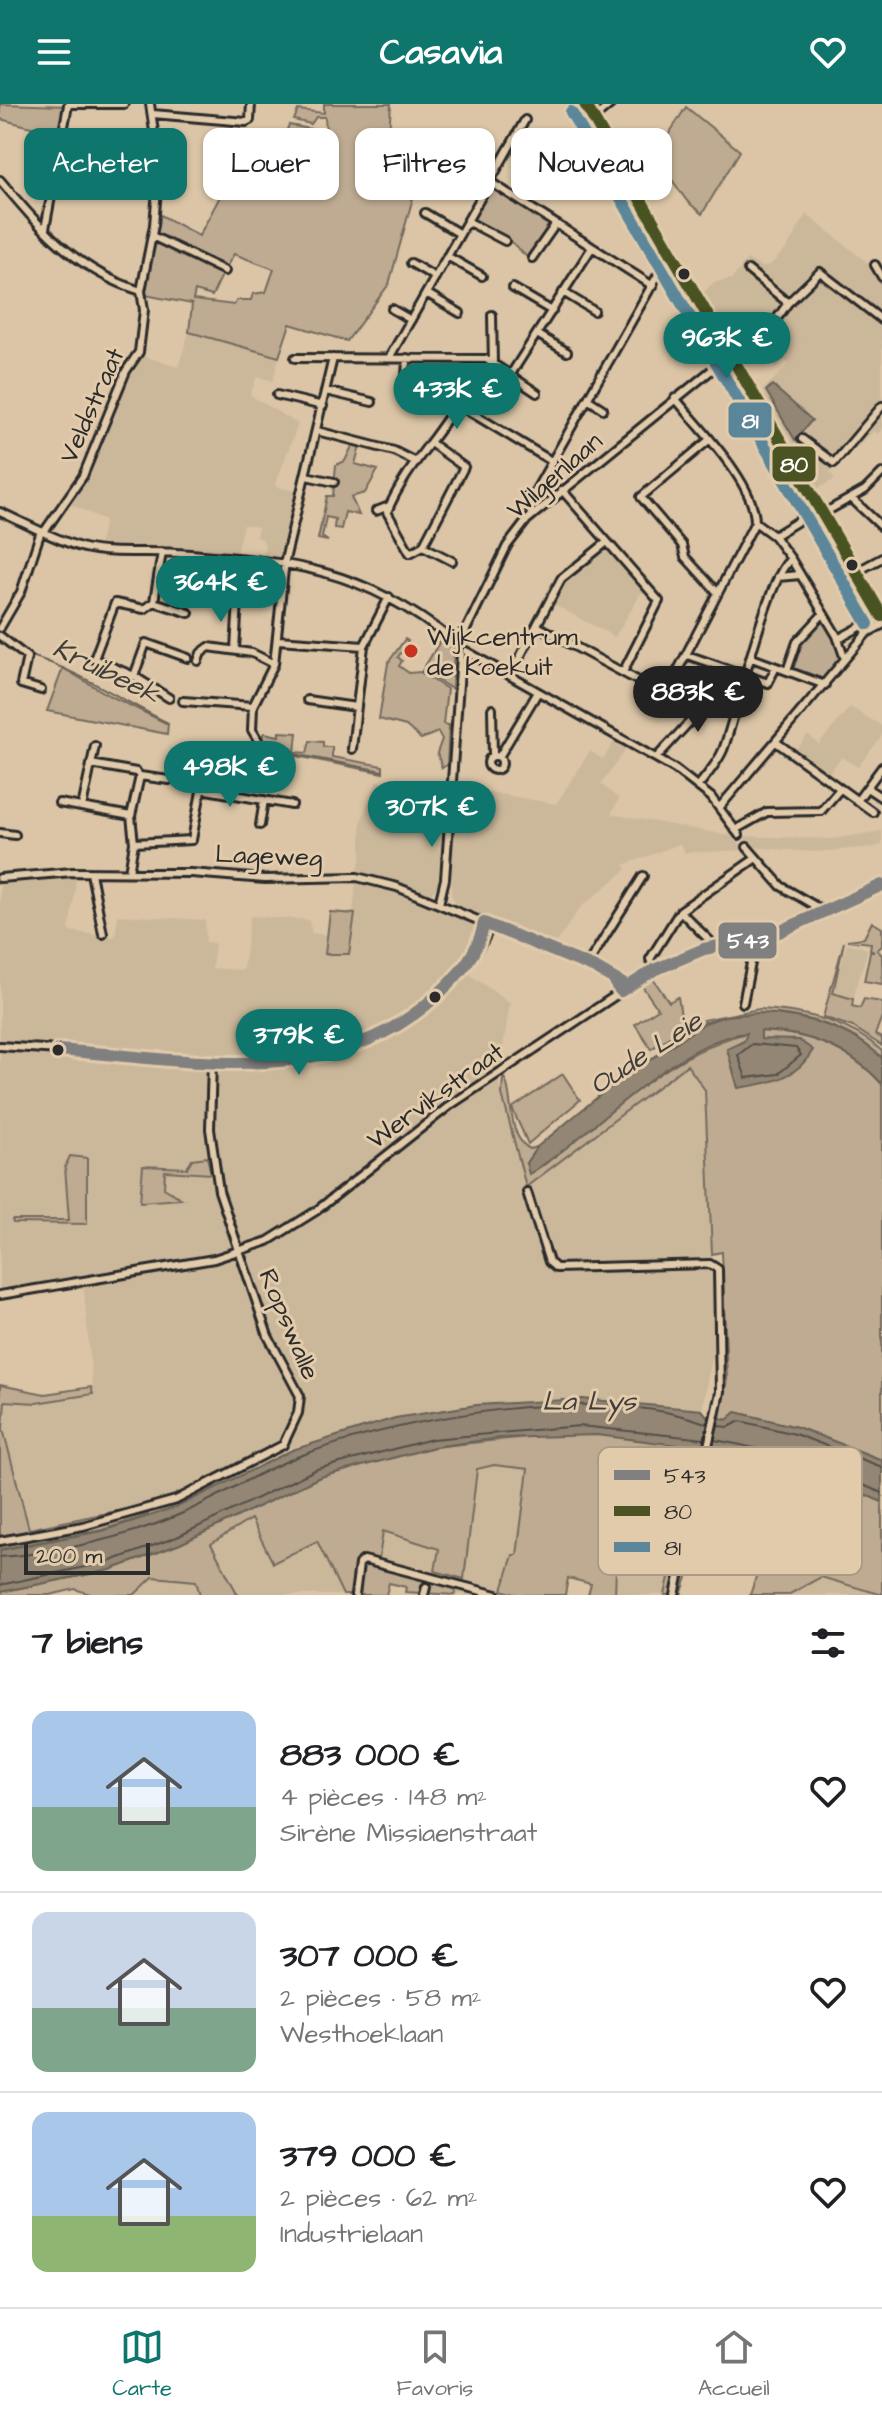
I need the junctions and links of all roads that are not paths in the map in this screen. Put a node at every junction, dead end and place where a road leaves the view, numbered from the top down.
1 (68, 104) edge
2 (124, 104) edge
3 (150, 104) edge
4 (251, 104) edge
5 (585, 104) edge
6 (611, 104) edge
7 (153, 114) junction
8 (593, 119) junction
9 (525, 120) dead end
10 (495, 173) edge
11 (0, 180) edge
12 (495, 185) edge
13 (479, 200) edge
14 (525, 200) edge
15 (523, 203) junction
16 (425, 213) dead end
17 (467, 221) junction
18 (555, 225) junction
19 (45, 229) junction
20 (460, 234) junction
21 (152, 236) junction
22 (505, 241) dead end
23 (591, 249) junction
24 (447, 256) junction
25 (673, 256) junction
26 (532, 258) dead end
27 (411, 263) dead end
28 (875, 265) dead end
29 (748, 270) dead end
30 (225, 271) dead end
31 (482, 276) dead end
32 (435, 277) junction
33 (882, 277) edge
34 (653, 286) junction
35 (513, 288) dead end
36 (141, 291) junction
37 (563, 292) junction
38 (426, 293) junction
39 (788, 303) junction
40 (392, 309) dead end
41 (552, 311) junction
42 (594, 311) dead end
43 (460, 313) dead end
44 (492, 315) dead end
45 (411, 320) junction
46 (882, 320) edge
47 (537, 334) junction
48 (397, 344) junction
49 (567, 352) dead end
50 (732, 354) junction
51 (295, 358) dead end
52 (333, 358) junction
53 (389, 358) junction
54 (397, 358) junction
55 (407, 358) junction
56 (493, 363) junction
57 (511, 374) junction
58 (326, 391) junction
59 (537, 393) dead end
60 (277, 395) dead end
61 (405, 398) dead end
62 (675, 398) junction
63 (589, 400) junction
64 (372, 402) dead end
65 (323, 406) junction
66 (882, 406) edge
67 (603, 409) dead end
68 (317, 431) junction
69 (802, 439) dead end
70 (709, 440) junction
71 (432, 444) junction
72 (414, 461) junction
73 (553, 462) junction
74 (882, 473) edge
75 (306, 476) junction
76 (788, 478) dead end
77 (334, 482) dead end
78 (562, 490) junction
79 (533, 498) junction
80 (851, 498) junction
81 (389, 506) junction
82 (540, 509) junction
83 (376, 511) dead end
84 (820, 511) junction
85 (0, 512) edge
86 (810, 513) junction
87 (531, 516) junction
88 (755, 522) junction
89 (882, 527) edge
90 (42, 531) junction
91 (774, 536) junction
92 (607, 542) junction
93 (423, 546) junction
94 (162, 552) junction
95 (882, 558) edge
96 (791, 559) junction
97 (452, 561) dead end
98 (286, 564) junction
99 (856, 572) junction
100 (800, 575) junction
101 (778, 577) junction
102 (718, 593) junction
103 (389, 597) junction
104 (238, 601) dead end
105 (154, 602) junction
106 (189, 612) dead end
107 (823, 614) junction
108 (882, 616) edge
109 (882, 625) edge
110 (537, 626) junction
111 (0, 628) edge
112 (0, 636) edge
113 (838, 639) junction
114 (278, 640) junction
115 (458, 641) junction
116 (364, 646) junction
117 (235, 649) junction
118 (464, 653) junction
119 (687, 655) junction
120 (188, 658) dead end
121 (752, 658) junction
122 (845, 659) junction
123 (198, 661) dead end
124 (274, 664) junction
125 (776, 667) junction
126 (787, 671) junction
127 (623, 672) junction
128 (748, 675) junction
129 (134, 676) junction
130 (510, 676) junction
131 (825, 685) junction
132 (41, 690) dead end
133 (538, 692) junction
134 (704, 694) dead end
135 (169, 698) dead end
136 (307, 700) dead end
137 (183, 701) dead end
138 (253, 706) junction
139 (356, 707) junction
140 (492, 709) dead end
141 (258, 740) dead end
142 (776, 742) junction
143 (95, 746) dead end
144 (352, 749) dead end
145 (656, 758) junction
146 (91, 764) junction
147 (206, 764) dead end
148 (882, 767) edge
149 (140, 776) junction
150 (169, 780) dead end
151 (698, 786) junction
152 (867, 788) junction
153 (201, 789) junction
154 (839, 790) junction
155 (882, 798) edge
156 (264, 800) junction
157 (857, 801) junction
158 (59, 803) dead end
159 (292, 805) dead end
160 (82, 807) junction
161 (719, 808) junction
162 (873, 812) dead end
163 (131, 816) junction
164 (260, 825) dead end
165 (0, 833) edge
166 (15, 835) dead end
167 (134, 843) junction
168 (747, 847) dead end
169 (756, 858) junction
170 (129, 872) junction
171 (91, 873) junction
172 (643, 876) dead end
173 (0, 878) edge
174 (882, 885) edge
175 (439, 904) junction
176 (680, 911) junction
177 (818, 911) junction
178 (488, 925) junction
179 (103, 934) dead end
180 (756, 938) junction
181 (714, 945) junction
182 (587, 965) junction
183 (654, 970) junction
184 (624, 989) junction
185 (743, 1003) dead end
186 (0, 1046) edge
187 (212, 1062) junction
188 (527, 1192) dead end
189 (239, 1252) junction
190 (0, 1295) edge
191 (710, 1447) edge
192 (0, 1541) edge
193 (680, 1575) edge
194 (467, 1587) junction
195 (355, 1595) edge
196 (465, 1595) edge
197 (497, 1595) edge
198 (675, 1595) edge

1 - 2 street
1 - 19 street
3 - 7 street, Veldstraat
4 - 7 street
5 - 8 street
6 - 8 street
7 - 21 street, Veldstraat
8 - 25 street
9 - 10 street
11 - 19 street
12 - 15 street
13 - 17 street
14 - 15 street
15 - 18 street
16 - 20 street
17 - 20 street
17 - 22 street
18 - 23 street
18 - 26 street
19 - 36 street
20 - 24 street
21 - 30 street
21 - 36 street, Veldstraat
23 - 34 street
23 - 37 street
24 - 31 street
24 - 32 street
25 - 34 street
25 - 50 street
27 - 32 street
28 - 33 street
29 - 39 street
32 - 38 street
34 - 63 street
35 - 41 street
36 - 90 street, Veldstraat
37 - 41 street
37 - 42 street
38 - 43 street
38 - 45 street
39 - 46 street
39 - 50 street, Wilgenlaan
40 - 45 street
41 - 47 street
44 - 56 street
45 - 48 street
47 - 49 street
47 - 57 street
48 - 53 street
48 - 54 street
50 - 62 street, Wilgenlaan
50 - 84 street
51 - 52 street
52 - 53 street
52 - 58 street
53 - 54 street
54 - 55 street
55 - 56 street
55 - 61 street
56 - 57 street
57 - 59 street
58 - 64 street
58 - 65 street
60 - 65 street
62 - 70 street
62 - 78 street, Wilgenlaan
63 - 67 street
63 - 73 street
65 - 68 street
66 - 69 street
68 - 72 street
68 - 75 street
70 - 88 street
70 - 102 street
71 - 72 street
71 - 73 street
71 - 93 street
72 - 81 street
73 - 79 street
74 - 80 street
75 - 77 street
75 - 98 street
76 - 86 street
78 - 82 street, Wilgenlaan
78 - 92 street
79 - 82 street
79 - 87 street
80 - 84 street
80 - 89 street
81 - 83 street
81 - 93 street
82 - 87 street, Wilgenlaan
84 - 86 street
84 - 99 street
85 - 90 street
86 - 91 street
86 - 113 street
87 - 115 street, Wilgenlaan
88 - 91 street
88 - 102 street
90 - 94 street
90 - 111 street, Veldstraat
91 - 96 street
92 - 110 street
92 - 127 street
93 - 97 street
94 - 98 street
94 - 105 street
95 - 99 street
96 - 100 street
96 - 101 street
98 - 103 street
98 - 114 street
99 - 108 street
100 - 101 street
100 - 107 street
101 - 121 street
102 - 119 street
103 - 115 street
103 - 116 street
104 - 117 street
105 - 106 street
105 - 129 street
107 - 113 street
107 - 126 street
109 - 122 street
110 - 127 street
110 - 130 street
112 - 132 street
113 - 122 street
114 - 116 street
114 - 124 street
115 - 118 street
116 - 139 street
117 - 123 street
117 - 124 street
118 - 130 street
118 - 175 street
119 - 127 street
119 - 128 street
120 - 129 street
121 - 125 street
121 - 128 street
122 - 131 street
124 - 138 street
125 - 126 street
125 - 128 street
126 - 131 street
128 - 151 street
129 - 135 street
130 - 133 street
131 - 142 street
133 - 140 street
133 - 145 street
134 - 145 street
136 - 139 street
137 - 138 street
138 - 141 street
139 - 144 street
142 - 154 street
142 - 161 street
143 - 146 street
145 - 151 street
146 - 149 street
146 - 160 street
147 - 153 street
148 - 152 street
149 - 150 street
149 - 163 street
151 - 161 street
152 - 155 street
152 - 157 street
153 - 156 street
153 - 167 street
154 - 157 street
154 - 161 street
156 - 159 street
156 - 164 street
157 - 162 street
158 - 160 street
160 - 163 street
163 - 167 street
165 - 166 street
167 - 170 street
168 - 169 street
169 - 176 street
169 - 177 street
170 - 171 street, Lageweg
170 - 175 street, Lageweg
171 - 173 street, Lageweg
171 - 179 street
172 - 182 street
174 - 177 street, Wervikstraat
175 - 178 street, Lageweg
176 - 181 street
176 - 183 street
177 - 180 street, Wervikstraat
178 - 182 street, Lageweg
178 - 187 street
180 - 181 street, Wervikstraat
180 - 185 street
181 - 183 street, Wervikstraat
182 - 184 street, Lageweg
183 - 184 street, Wervikstraat
184 - 189 street, Wervikstraat
186 - 187 street
187 - 189 street, Ropswalle
188 - 191 street
189 - 190 street, Wervikstraat
189 - 192 street, Ropswalle
193 - 198 street
194 - 195 street
194 - 196 street
194 - 197 street

